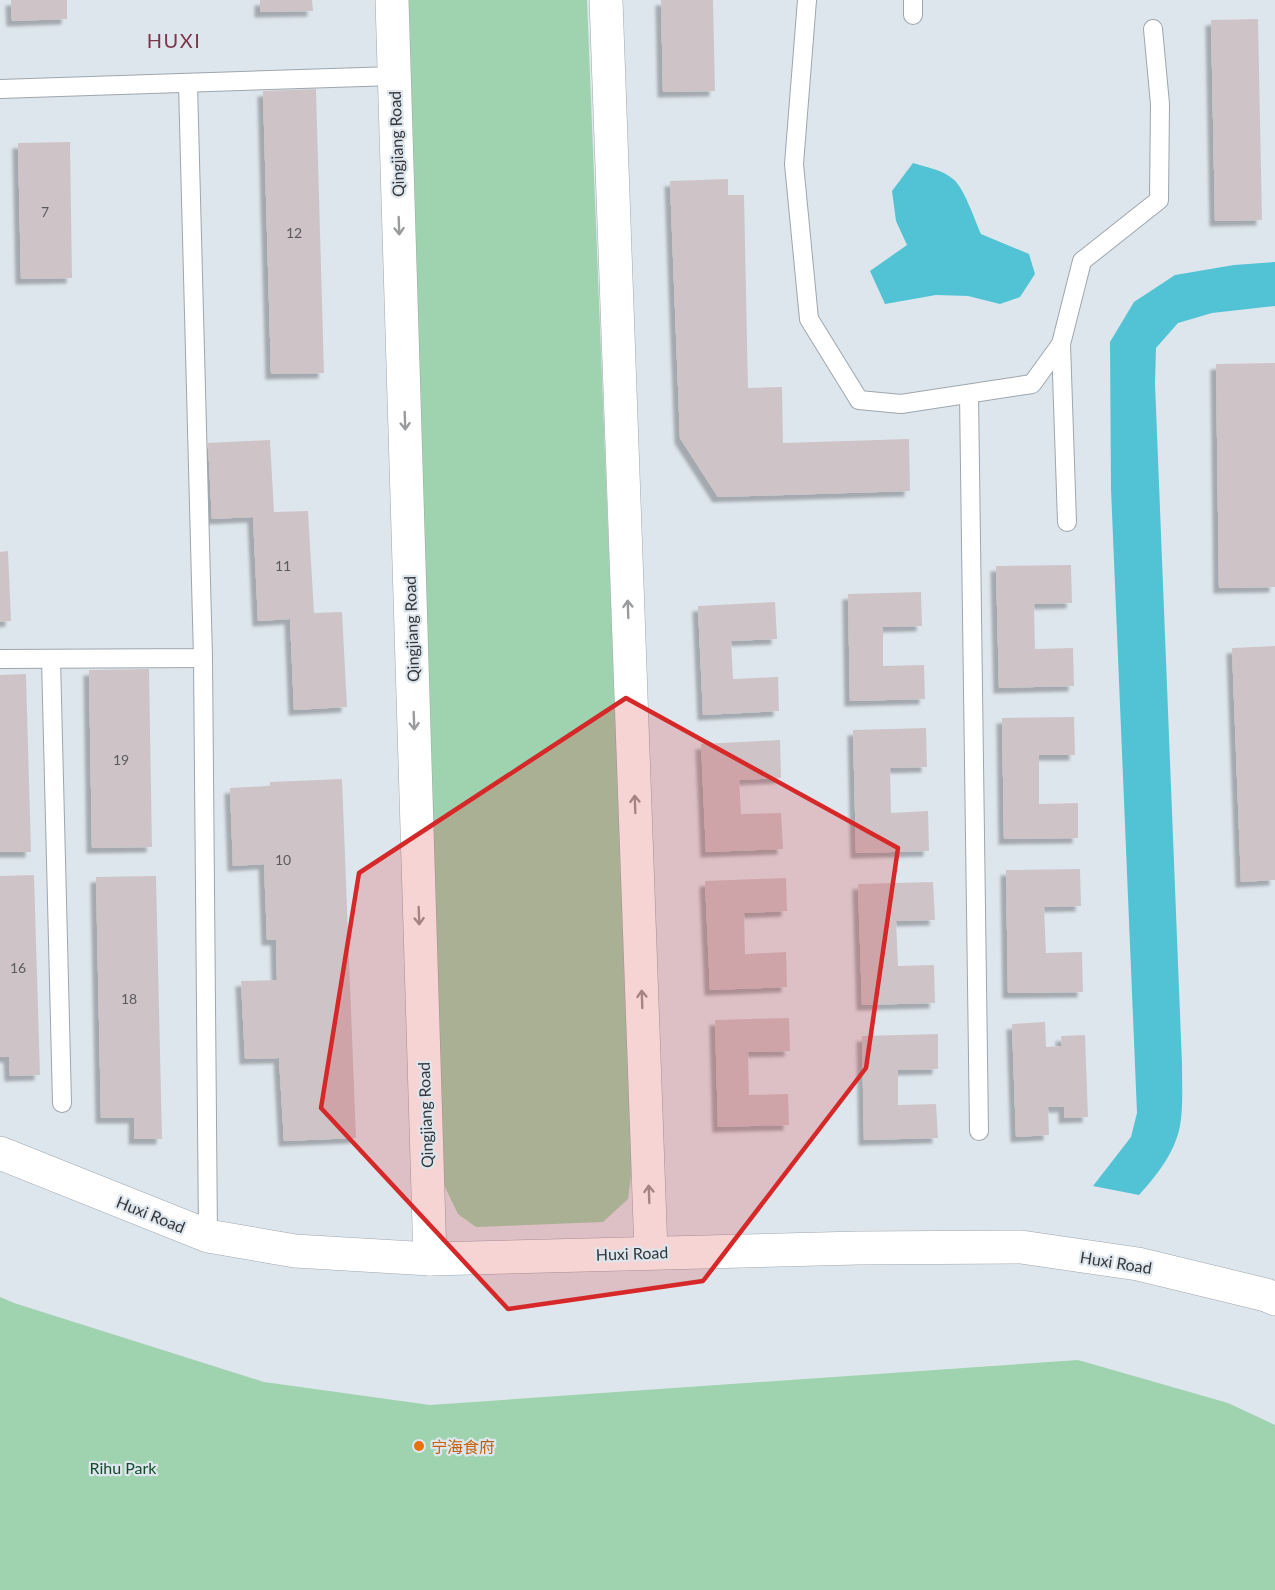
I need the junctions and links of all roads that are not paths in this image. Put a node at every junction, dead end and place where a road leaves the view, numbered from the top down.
1 (392, 0) edge
2 (606, 0) edge
3 (807, 0) edge
4 (1153, 29) dead end
5 (394, 76) junction
6 (188, 84) junction
7 (0, 89) edge
8 (1061, 344) junction
9 (969, 394) junction
10 (1067, 522) dead end
11 (51, 658) junction
12 (203, 658) junction
13 (0, 659) edge
14 (62, 1103) dead end
15 (979, 1131) dead end
16 (1, 1154) edge
17 (208, 1236) junction
18 (651, 1252) junction
19 (430, 1259) junction
20 (1275, 1299) edge

1 - 5 street, Qingjiang Road
18 -> 2 street
3 - 9 lane
4 - 8 lane
5 - 6 lane
5 -> 19 street, Qingjiang Road
6 - 7 lane
6 - 12 lane
8 - 9 lane
8 - 10 lane
9 - 15 lane
11 - 12 lane
11 - 13 lane
11 - 14 lane
12 - 17 lane
16 - 17 street, Huxi Road
17 - 19 street, Huxi Road
18 - 19 street, Huxi Road
18 - 20 street, Huxi Road

